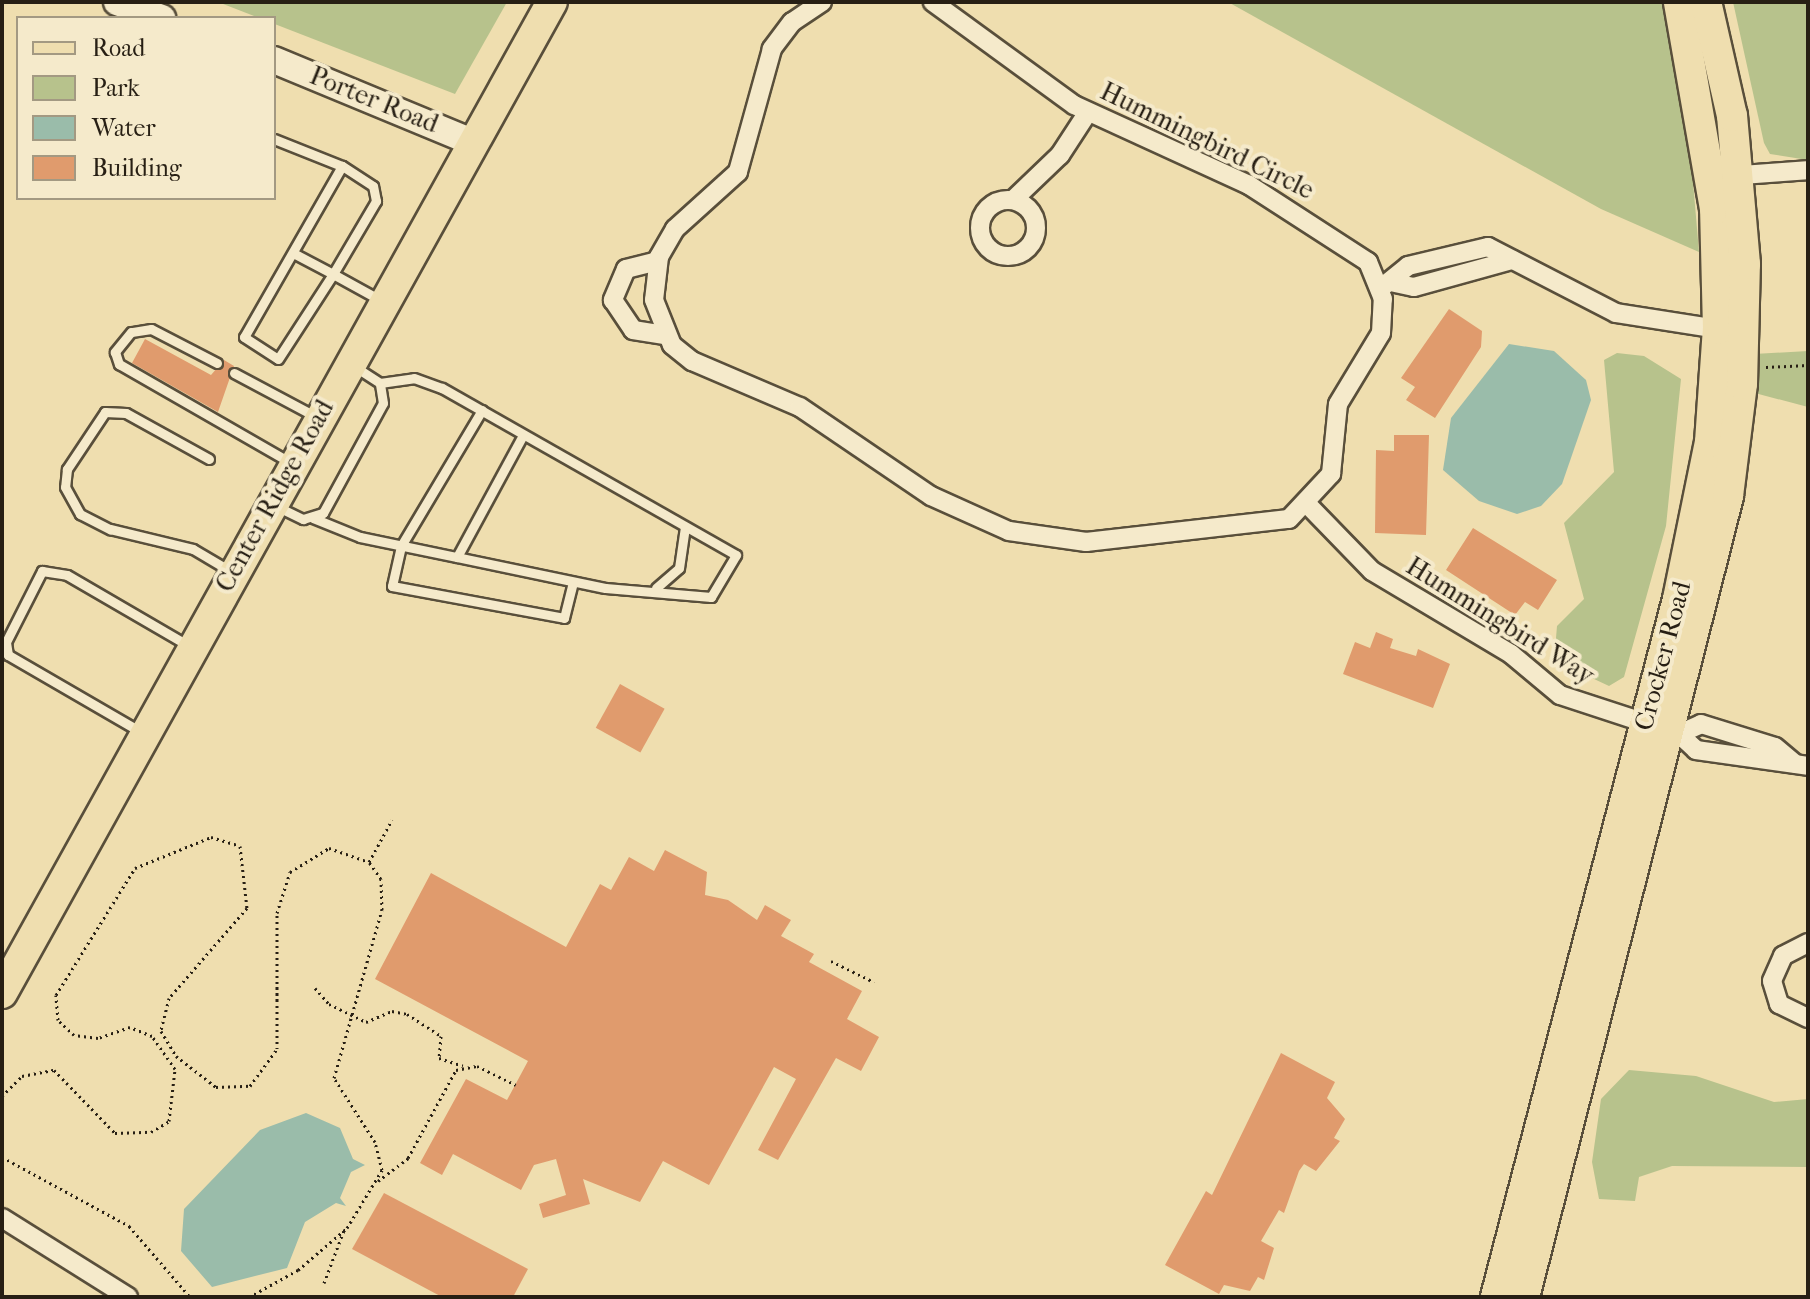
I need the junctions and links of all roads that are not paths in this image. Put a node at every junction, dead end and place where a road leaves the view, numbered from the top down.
1 (117, 2) edge
2 (552, 2) edge
3 (788, 2) edge
4 (822, 2) edge
5 (933, 2) edge
6 (1679, 2) edge
7 (1706, 2) edge
8 (156, 16) edge
9 (792, 22) junction
10 (276, 61) edge
11 (1088, 112) junction
12 (276, 140) edge
13 (474, 143) junction
14 (342, 166) junction
15 (1808, 170) edge
16 (1725, 177) junction
17 (1013, 200) dead end
18 (295, 254) junction
19 (658, 261) junction
20 (333, 274) junction
21 (1388, 285) junction
22 (382, 301) junction
23 (1718, 329) junction
24 (665, 335) junction
25 (348, 362) junction
26 (217, 363) dead end
27 (234, 373) dead end
28 (380, 383) junction
29 (482, 410) junction
30 (318, 418) junction
31 (523, 435) junction
32 (209, 459) dead end
33 (293, 464) junction
34 (271, 504) junction
35 (1308, 505) junction
36 (313, 518) junction
37 (685, 527) junction
38 (401, 546) junction
39 (457, 557) junction
40 (233, 573) junction
41 (573, 582) junction
42 (656, 588) junction
43 (192, 648) junction
44 (1664, 730) junction
45 (144, 733) junction
46 (1801, 765) edge
47 (1808, 943) edge
48 (2, 993) edge
49 (1808, 1018) edge
50 (2, 1218) edge
51 (128, 1297) edge
52 (1496, 1297) edge
53 (1524, 1297) edge

1 - 8 main road
2 - 13 main road, Center Ridge Road
3 - 9 street
4 - 9 street
5 - 11 street, Hummingbird Circle
6 - 16 main road, Crocker Road
7 - 16 main road, Crocker Road
9 - 19 street
10 - 13 main road, Porter Road
11 - 17 street
11 - 21 street, Hummingbird Circle
12 - 14 lane
13 - 22 main road, Center Ridge Road
14 - 18 lane
14 - 20 lane
15 - 16 street
16 - 23 main road, Crocker Road
16 - 44 main road, Crocker Road
18 - 20 lane
18 - 20 lane
19 - 24 street
19 - 24 street
20 - 22 lane
21 - 23 street
21 - 35 street
22 - 25 main road, Center Ridge Road
23 - 44 main road, Crocker Road
24 - 35 street
25 - 28 lane
25 - 30 main road, Center Ridge Road
26 - 33 lane
27 - 30 lane
28 - 29 lane
28 - 36 lane
29 - 31 lane
29 - 38 lane
30 - 33 main road, Center Ridge Road
31 - 37 lane
31 - 39 lane
32 - 40 lane
33 - 34 main road, Center Ridge Road
34 - 36 lane
34 - 40 main road, Center Ridge Road
35 - 44 street, Hummingbird Way
36 - 38 lane
37 - 42 lane
37 - 42 lane
38 - 39 lane
38 - 41 lane
39 - 41 lane
40 - 43 main road, Center Ridge Road
41 - 42 lane
43 - 45 main road, Center Ridge Road
43 - 45 lane
44 - 46 street, Hummingbird Way
44 - 52 main road, Crocker Road
44 - 53 main road, Crocker Road
45 - 48 main road, Center Ridge Road
47 - 49 street
50 - 51 street

